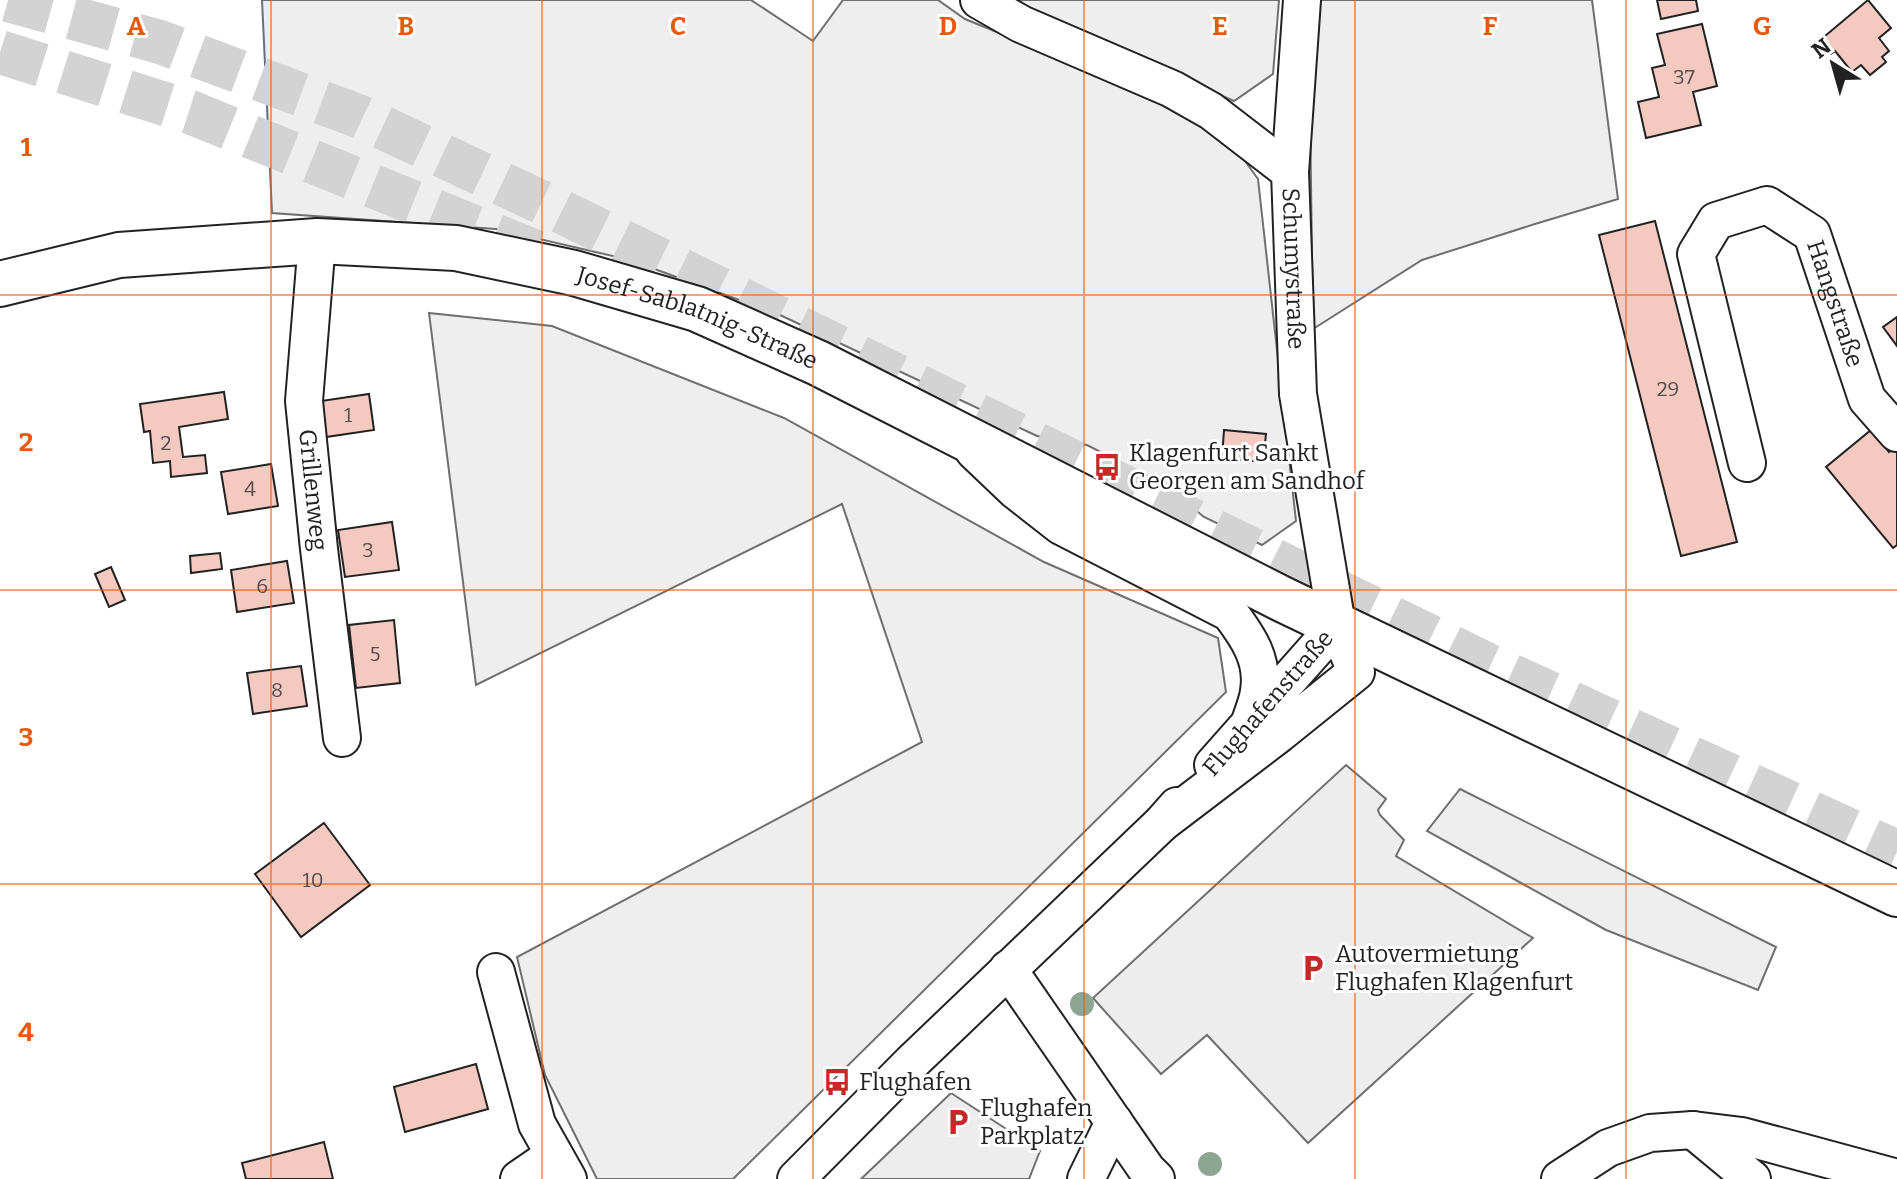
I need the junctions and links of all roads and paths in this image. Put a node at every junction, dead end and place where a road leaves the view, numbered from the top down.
1 (979, 0) edge
2 (1302, 0) edge
3 (1290, 172) junction
4 (317, 241) junction
5 (0, 284) edge
6 (955, 433) junction
7 (1897, 433) edge
8 (1747, 463) dead end
9 (1337, 625) junction
10 (1249, 724) junction
11 (342, 738) dead end
12 (1162, 823) junction
13 (1897, 894) edge
14 (1008, 969) junction
15 (496, 972) dead end
16 (1114, 1122) junction
17 (1693, 1130) junction
18 (561, 1167) edge
19 (1149, 1176) edge
20 (1897, 1178) edge
21 (519, 1179) edge
22 (796, 1179) edge
23 (1086, 1179) edge
24 (1560, 1179) edge
25 (1752, 1179) edge

1 - 3 street, Schumystraße
2 - 3 street
3 - 9 street, Schumystraße
4 - 5 main road, Josef-Sablatnig-Straße
4 - 6 main road, Josef-Sablatnig-Straße
4 - 11 street, Grillenweg
6 - 9 main road, Josef-Sablatnig-Straße
6 - 10 street
7 - 8 street, Hangstraße
9 - 10 street, Flughafenstraße
9 - 12 street, Flughafenstraße
9 - 13 main road, Josef-Sablatnig-Straße
10 - 12 street, Flughafenstraße
12 - 14 street, Flughafenstraße
14 - 16 street
14 - 22 street, Flughafenstraße
15 - 18 street
16 - 19 street
16 - 23 street
17 - 20 street
17 - 24 street
17 - 25 street
18 - 21 street

